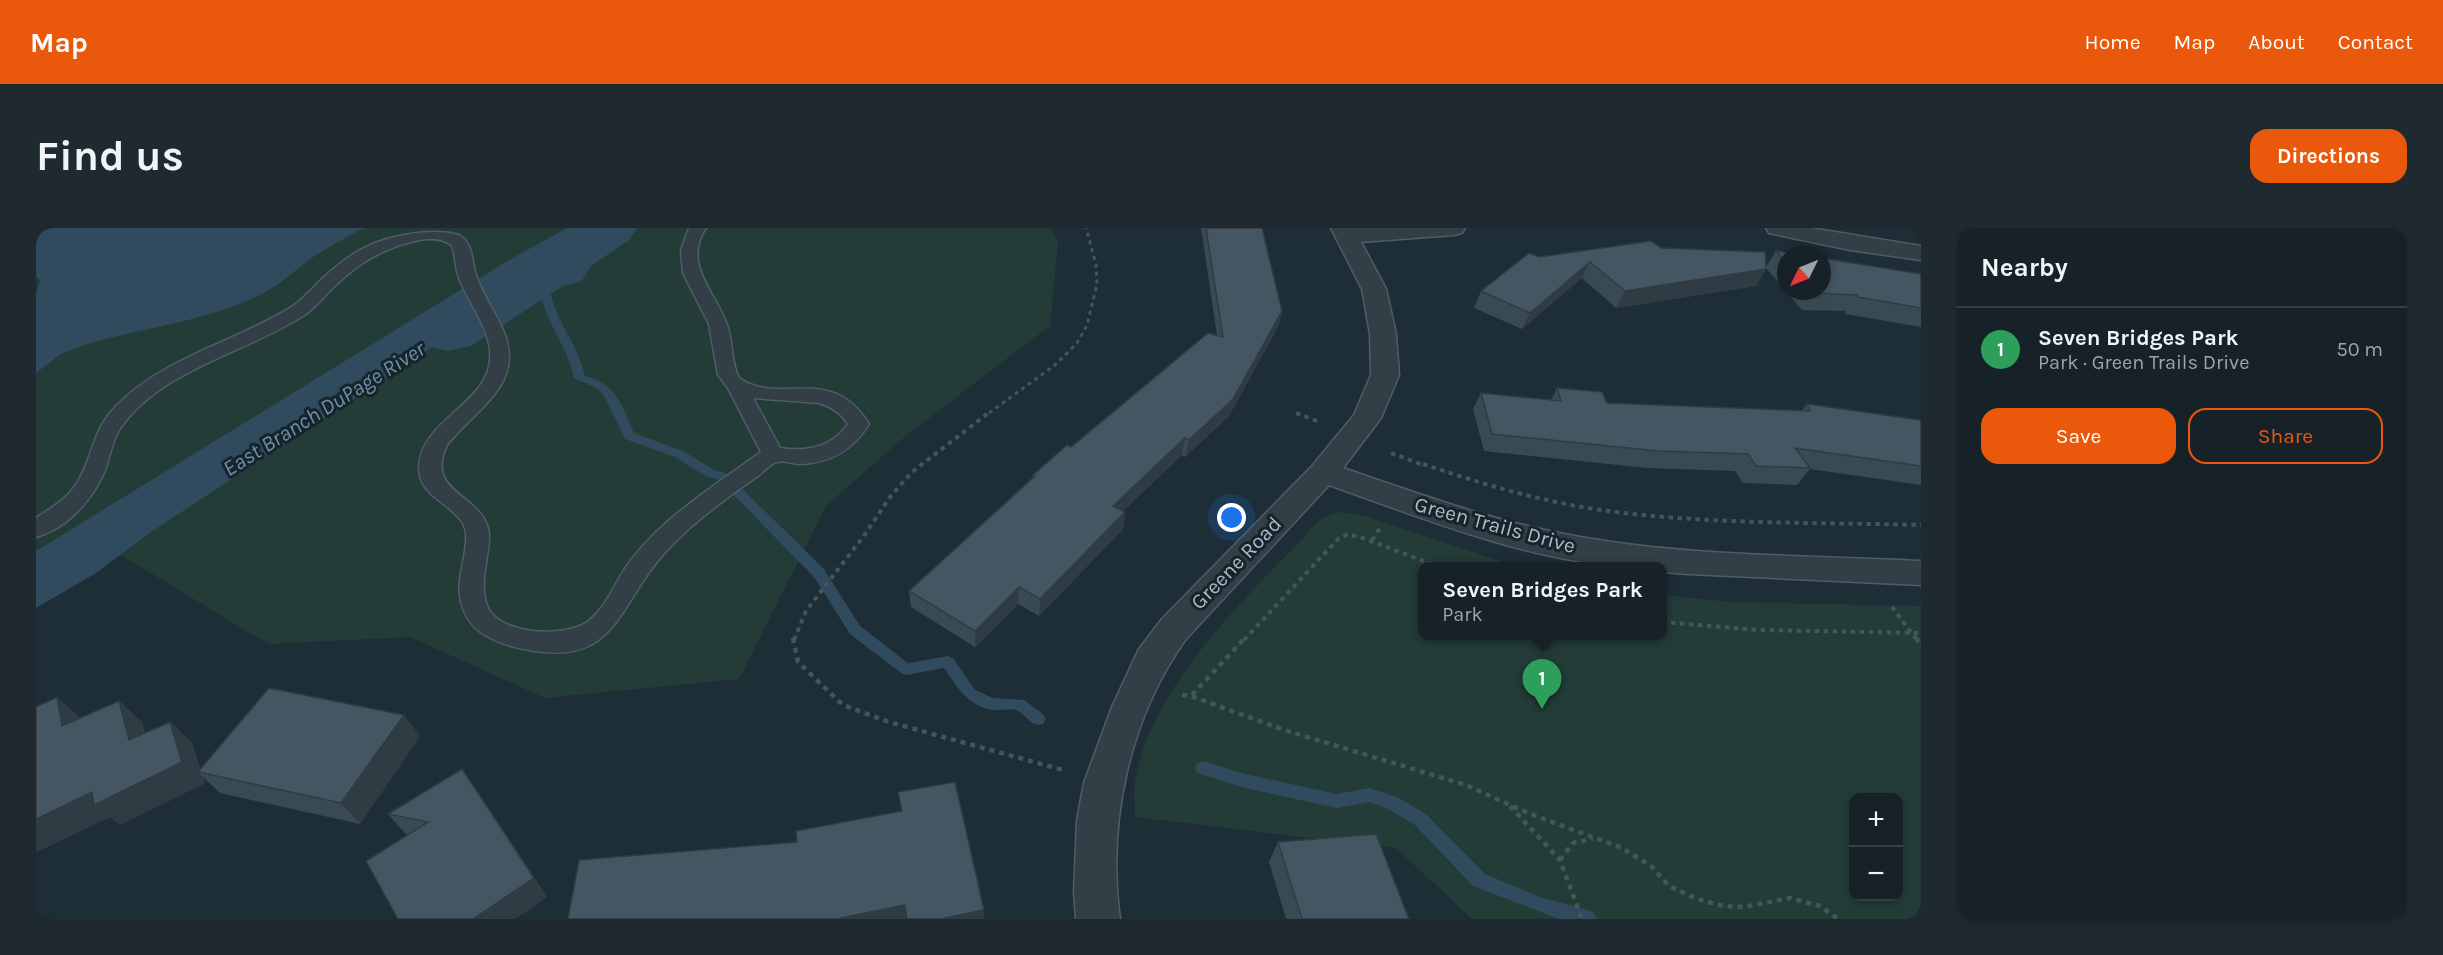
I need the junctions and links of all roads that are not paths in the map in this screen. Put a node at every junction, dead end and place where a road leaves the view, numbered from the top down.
1 (698, 228) edge
2 (1454, 228) edge
3 (1777, 228) edge
4 (1345, 232) edge
5 (1921, 253) edge
6 (736, 385) junction
7 (773, 454) junction
8 (1324, 472) junction
9 (36, 529) edge
10 (1921, 573) edge
11 (1098, 919) edge

1 - 6 lane
2 - 4 street
3 - 5 street
4 - 8 street, Greene Road
6 - 7 lane
6 - 7 lane
7 - 9 lane
8 - 10 street, Green Trails Drive
8 - 11 street, Greene Road

